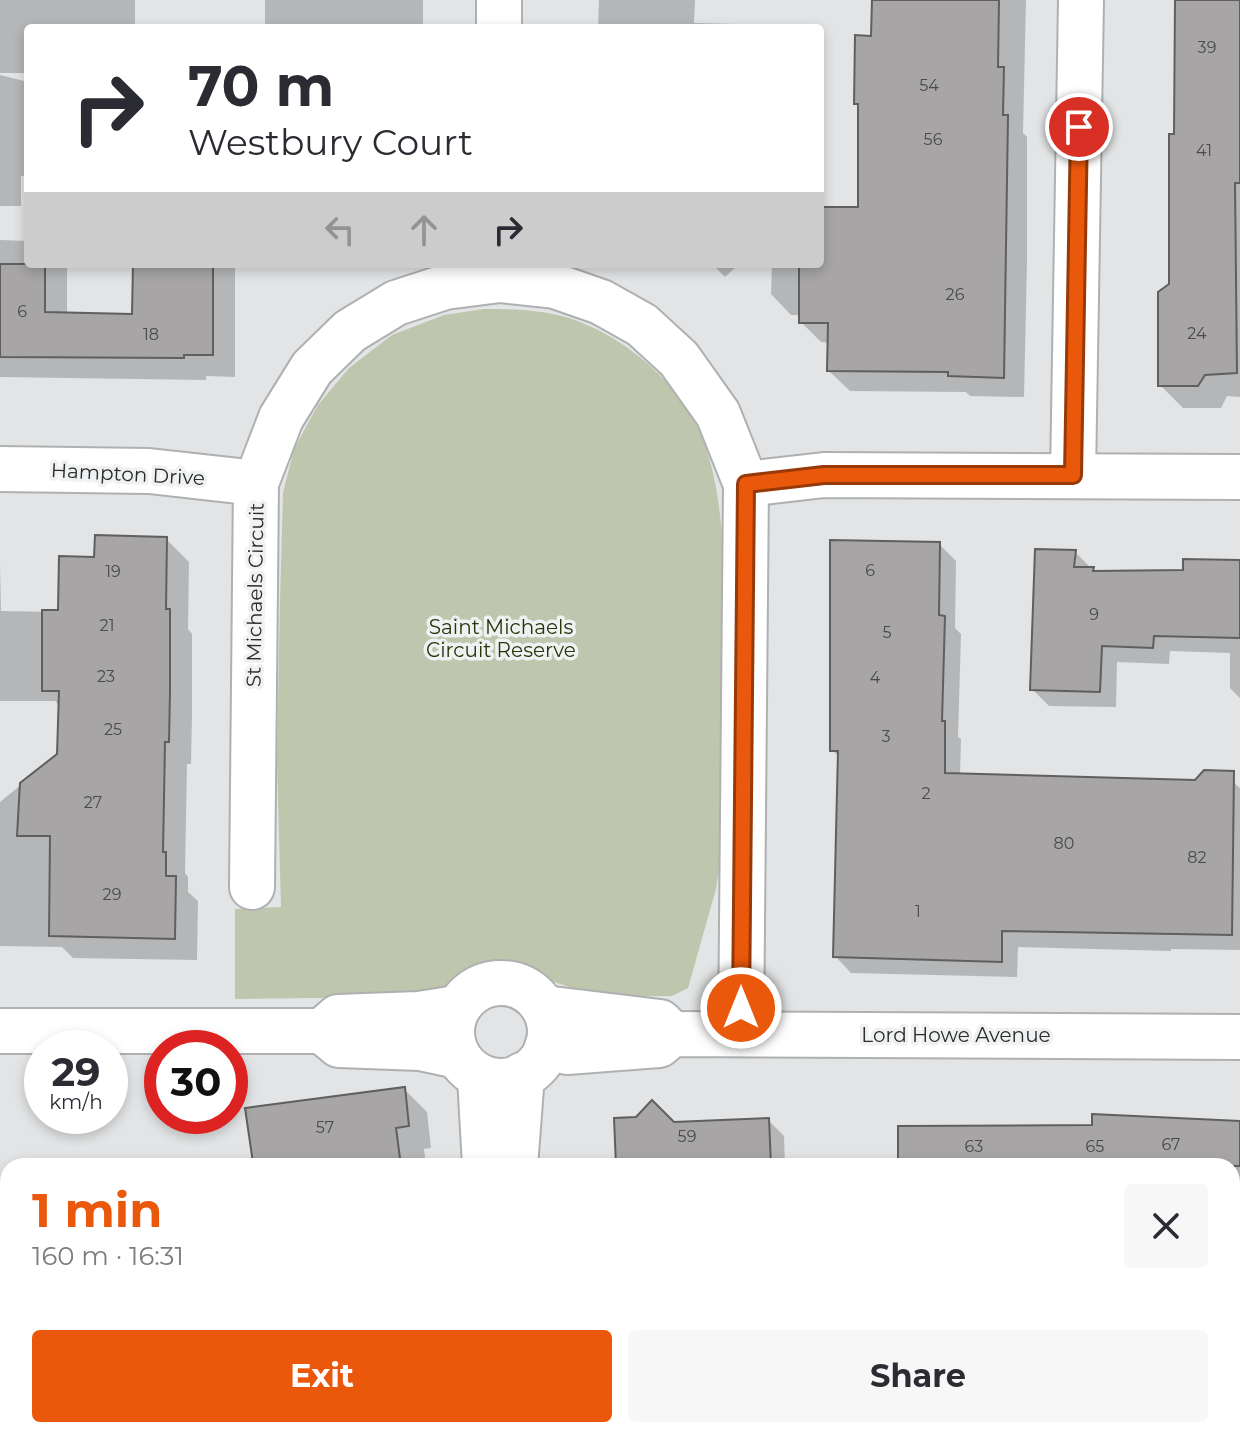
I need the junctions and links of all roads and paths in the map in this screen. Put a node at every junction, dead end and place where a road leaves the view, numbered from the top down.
1 (499, 0) edge
2 (1081, 0) edge
3 (499, 24) edge
4 (500, 272) edge
5 (0, 469) edge
6 (1073, 475) junction
7 (1240, 477) edge
8 (256, 483) junction
9 (746, 484) junction
10 (252, 887) dead end
11 (457, 1008) junction
12 (0, 1031) edge
13 (322, 1031) junction
14 (741, 1034) junction
15 (1240, 1037) edge
16 (510, 1053) junction
17 (487, 1158) edge
18 (515, 1158) edge

1 - 3 street
2 - 6 street
4 - 8 street, St Michaels Circuit
4 - 9 street, St Michaels Circuit
5 - 8 street, Hampton Drive
6 - 7 street
6 - 9 street
8 - 10 street, St Michaels Circuit
9 - 14 street, St Michaels Circuit
11 - 13 street, Lord Howe Avenue
11 - 16 street
11 - 16 street
12 - 13 street, Lord Howe Avenue
13 - 16 street, Lord Howe Avenue
14 - 15 street, Lord Howe Avenue
14 - 16 street, Lord Howe Avenue
16 - 17 street
16 - 18 street

